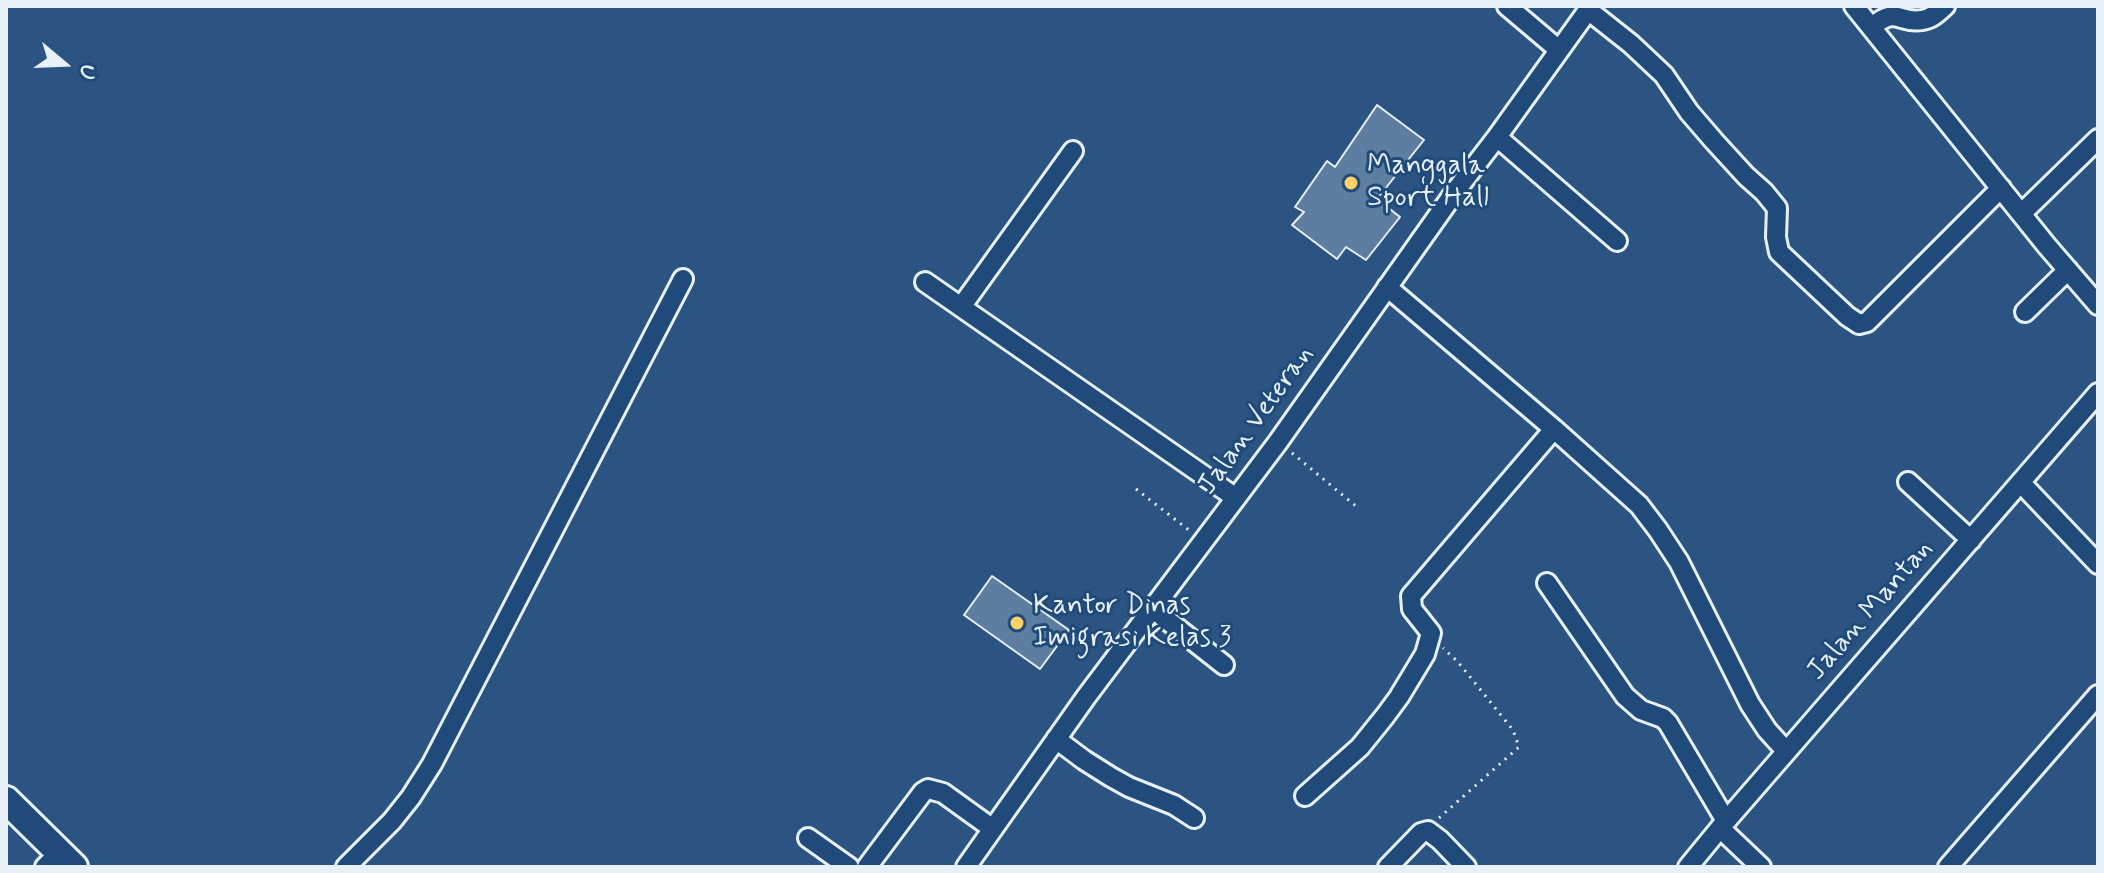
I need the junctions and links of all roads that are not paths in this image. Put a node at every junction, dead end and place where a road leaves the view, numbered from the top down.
1 (1507, 6) edge
2 (1854, 6) edge
3 (1945, 6) edge
4 (1590, 8) edge
5 (1872, 27) junction
6 (1559, 50) junction
7 (1497, 137) junction
8 (2098, 139) edge
9 (1073, 151) dead end
10 (2001, 188) junction
11 (2022, 213) junction
12 (1617, 241) dead end
13 (2068, 270) junction
14 (683, 279) dead end
15 (925, 282) dead end
16 (1387, 287) junction
17 (2098, 305) edge
18 (961, 307) junction
19 (2025, 312) dead end
20 (2098, 393) edge
21 (1554, 429) junction
22 (1908, 482) dead end
23 (2021, 483) junction
24 (1236, 498) junction
25 (1971, 540) junction
26 (2098, 564) edge
27 (1547, 583) dead end
28 (1153, 609) junction
29 (1224, 665) dead end
30 (2098, 695) edge
31 (1056, 739) junction
32 (1786, 751) junction
33 (1305, 796) dead end
34 (9, 810) edge
35 (1194, 818) dead end
36 (1723, 824) junction
37 (993, 829) junction
38 (808, 838) dead end
39 (59, 862) edge
40 (346, 867) edge
41 (849, 867) edge
42 (867, 867) edge
43 (966, 867) edge
44 (1388, 867) edge
45 (1466, 867) edge
46 (1688, 867) edge
47 (1761, 867) edge
48 (1948, 867) edge

1 - 6 street
2 - 5 street
3 - 5 street
4 - 6 street, Jalan Veteran
4 - 10 street
5 - 10 street
6 - 7 street, Jalan Veteran
7 - 12 street
7 - 16 street, Jalan Veteran
8 - 11 street
9 - 18 street
10 - 11 street
11 - 13 street
13 - 17 street
13 - 19 street
14 - 40 street
15 - 18 street
16 - 21 street
16 - 24 street, Jalan Veteran
18 - 24 street
20 - 23 street, Jalan Mantan
21 - 32 street
21 - 33 street
22 - 25 street
23 - 25 street, Jalan Mantan
23 - 26 street
24 - 28 street, Jalan Veteran
25 - 32 street, Jalan Mantan
27 - 36 street
28 - 29 street
28 - 31 street, Jalan Veteran
30 - 48 street
31 - 35 street
31 - 37 street, Jalan Veteran
32 - 36 street, Jalan Mantan
34 - 39 highway
36 - 46 street, Jalan Mantan
36 - 47 street
37 - 42 street
37 - 43 street, Jalan Veteran
38 - 41 street
44 - 45 street

